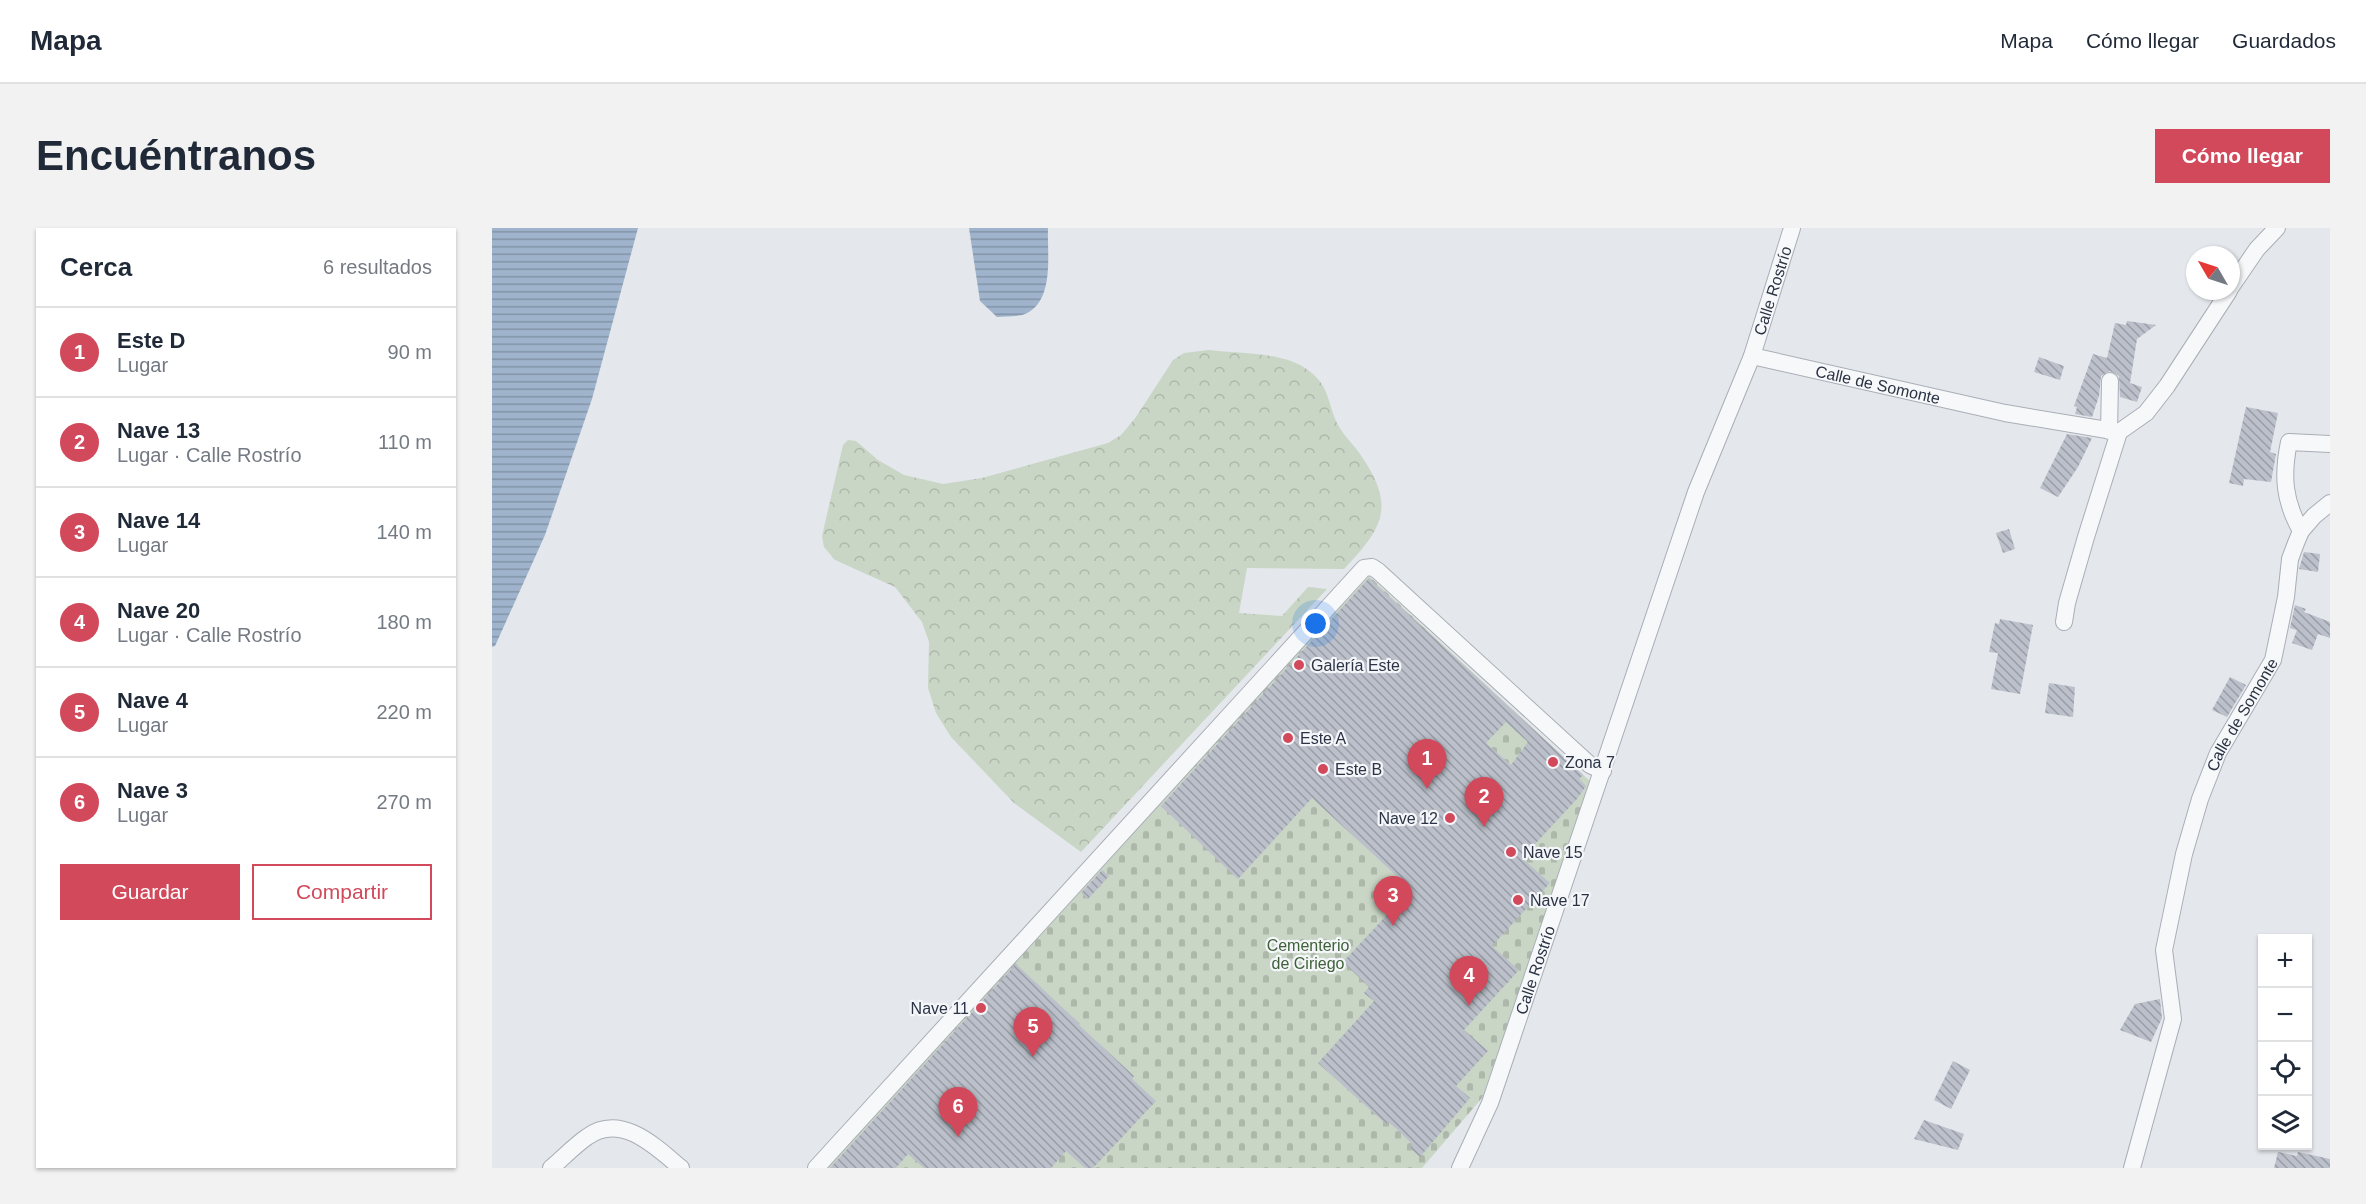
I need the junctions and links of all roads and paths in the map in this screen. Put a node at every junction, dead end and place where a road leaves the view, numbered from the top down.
1 (1792, 228) edge
2 (2277, 228) edge
3 (2240, 275) edge
4 (2223, 300) edge
5 (1752, 356) junction
6 (2110, 381) dead end
7 (2114, 432) junction
8 (2330, 444) edge
9 (2330, 503) edge
10 (2301, 531) junction
11 (2064, 622) dead end
12 (1603, 771) junction
13 (551, 1168) edge
14 (681, 1168) edge
15 (816, 1168) edge
16 (1460, 1168) edge
17 (2132, 1168) edge

1 - 5 street, Calle Rostrío
2 - 3 street
4 - 7 street
5 - 7 street, Calle de Somonte
5 - 12 street, Calle Rostrío
6 - 7 street
7 - 11 street
8 - 10 street
9 - 10 street, Calle de Somonte
10 - 17 street, Calle de Somonte
12 - 15 street
12 - 16 street, Calle Rostrío
13 - 14 street

